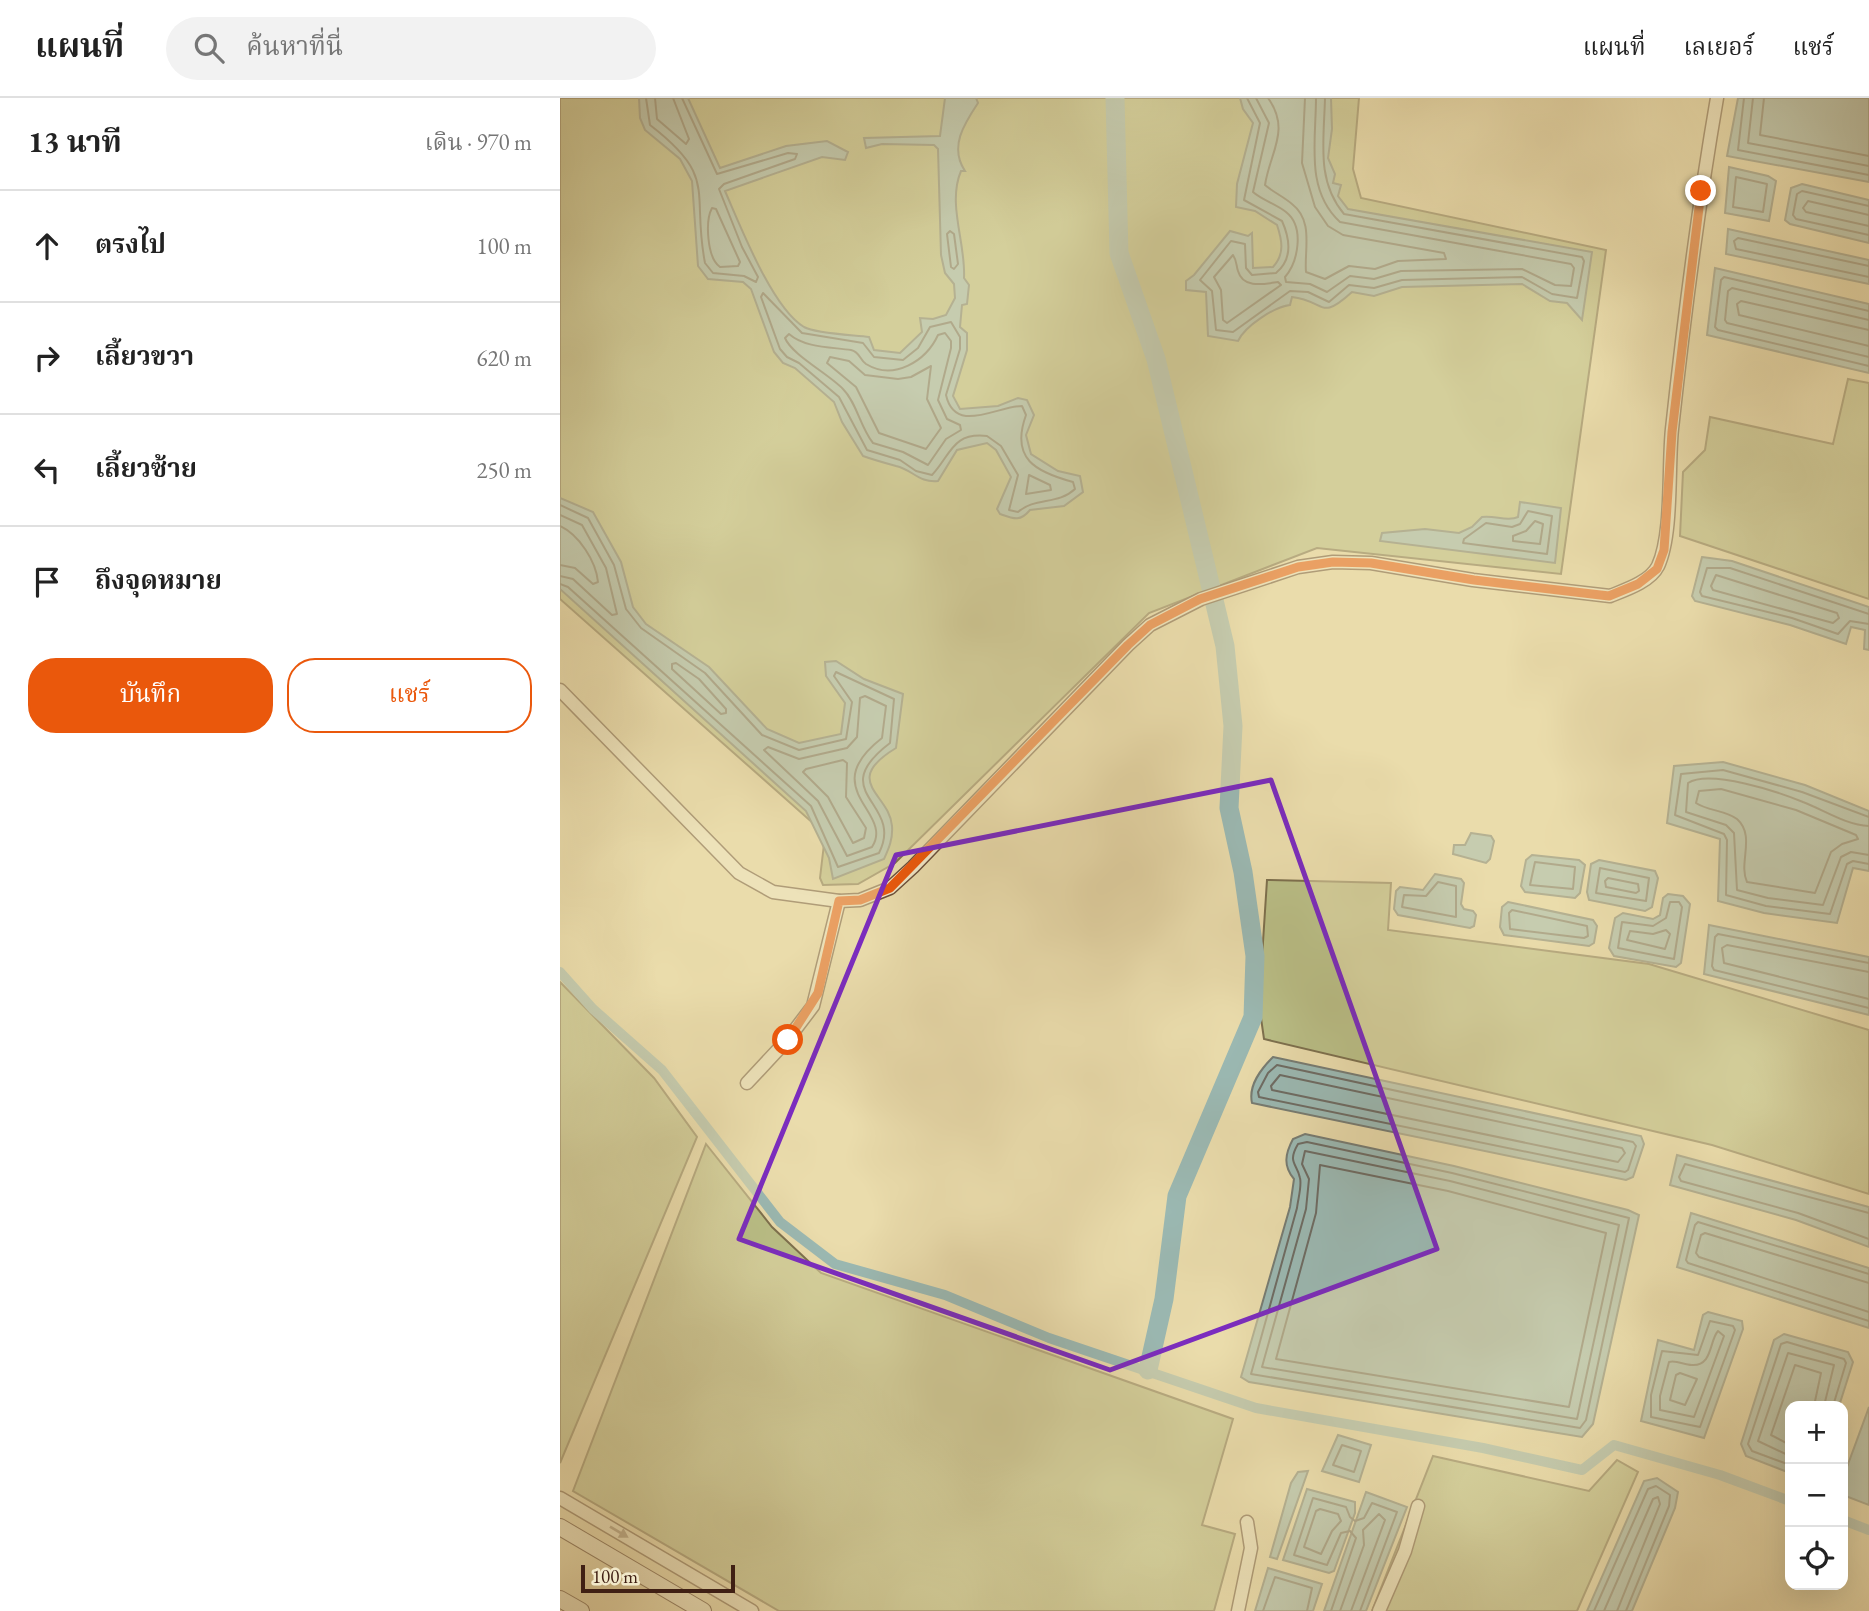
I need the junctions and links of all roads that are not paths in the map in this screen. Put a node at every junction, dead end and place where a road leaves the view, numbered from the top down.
1 (1717, 98) edge
2 (560, 690) edge
3 (839, 901) junction
4 (747, 1083) dead end
5 (560, 1497) edge
6 (1418, 1506) dead end
7 (1247, 1522) dead end
8 (560, 1527) edge
9 (560, 1599) edge
10 (581, 1611) edge
11 (703, 1611) edge
12 (752, 1611) edge
13 (1238, 1611) edge
14 (1379, 1611) edge

1 - 3 street
2 - 3 street
3 - 4 street
5 -> 12 street
6 - 14 street
7 - 13 street
8 - 11 main road
9 - 10 main road

